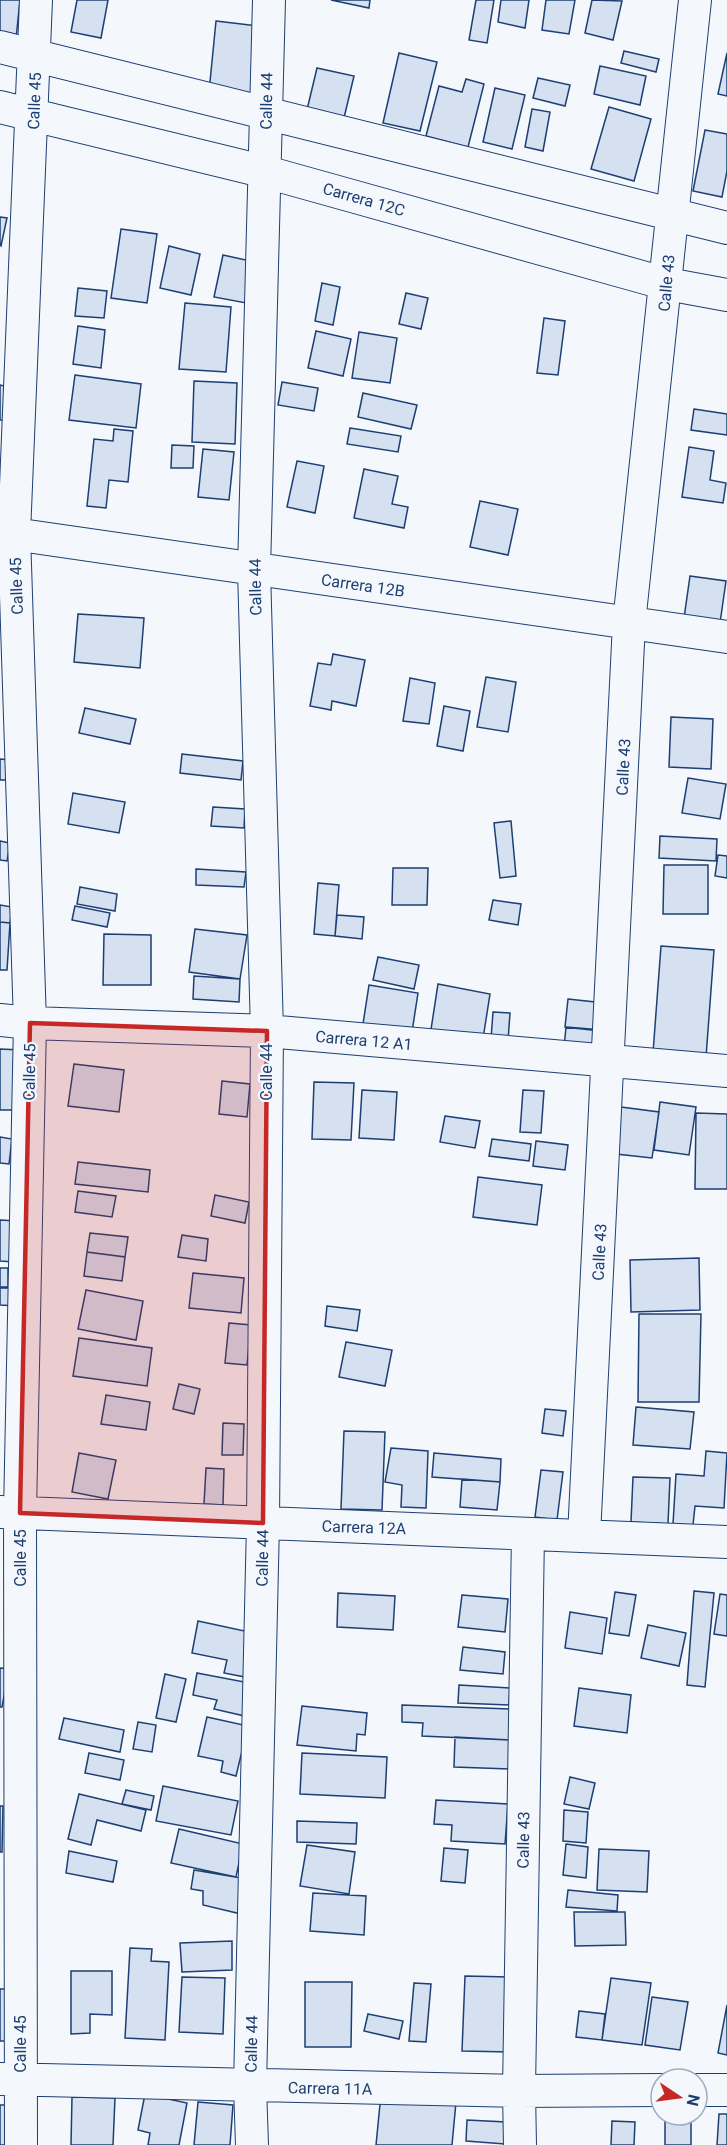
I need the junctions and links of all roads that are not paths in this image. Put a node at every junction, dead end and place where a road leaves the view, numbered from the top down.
1 (36, 0) edge
2 (269, 0) edge
3 (695, 0) edge
4 (0, 48) edge
5 (35, 57) junction
6 (0, 107) edge
7 (264, 114) junction
8 (33, 116) junction
9 (266, 172) junction
10 (672, 215) junction
11 (727, 228) edge
12 (667, 284) junction
13 (727, 295) edge
14 (7, 533) edge
15 (254, 570) junction
16 (629, 623) junction
17 (727, 638) edge
18 (15, 1022) edge
19 (267, 1030) junction
20 (609, 1062) junction
21 (727, 1071) edge
22 (10, 1512) edge
23 (263, 1523) junction
24 (528, 1534) junction
25 (584, 1536) junction
26 (727, 1542) edge
27 (10, 2079) edge
28 (249, 2086) junction
29 (649, 2090) edge
30 (709, 2090) edge
31 (727, 2090) edge
32 (519, 2091) junction
33 (21, 2145) edge
34 (252, 2145) edge
35 (520, 2145) edge

1 - 5 street, Calle 45
2 - 7 street, Calle 44
3 - 10 street, Calle 43
4 - 5 street
5 - 7 street
5 - 8 street, Calle 45
6 - 8 street, Carrera 12C
7 - 9 street, Calle 44
7 - 10 street
8 - 9 street, Carrera 12C
8 - 14 street, Calle 45
9 - 12 street, Carrera 12C
9 - 15 street, Calle 44
10 - 11 street
10 - 12 street, Calle 43
12 - 13 street, Carrera 12C
12 - 16 street, Calle 43
14 - 15 street, Carrera 12B
14 - 18 street, Calle 45
15 - 16 street, Carrera 12B
15 - 19 street, Calle 44
16 - 17 street, Carrera 12B
16 - 20 street, Calle 43
18 - 19 street, Carrera 12 A1
18 - 22 street, Calle 45
19 - 20 street, Carrera 12 A1
19 - 23 street, Calle 44
20 - 21 street, Carrera 12 A1
20 - 25 street, Calle 43
22 - 23 street, Carrera 12A
22 - 27 street, Calle 45
23 - 24 street, Carrera 12A
23 - 28 street, Calle 44
24 - 25 street, Carrera 12A
24 - 32 street, Calle 43
25 - 26 street, Carrera 12A
27 - 28 street, Carrera 11A
27 - 33 street, Calle 45
28 - 32 street, Carrera 11A
28 - 34 street, Calle 44
29 - 32 street, Carrera 11A
30 - 31 street
32 - 35 street, Calle 43

